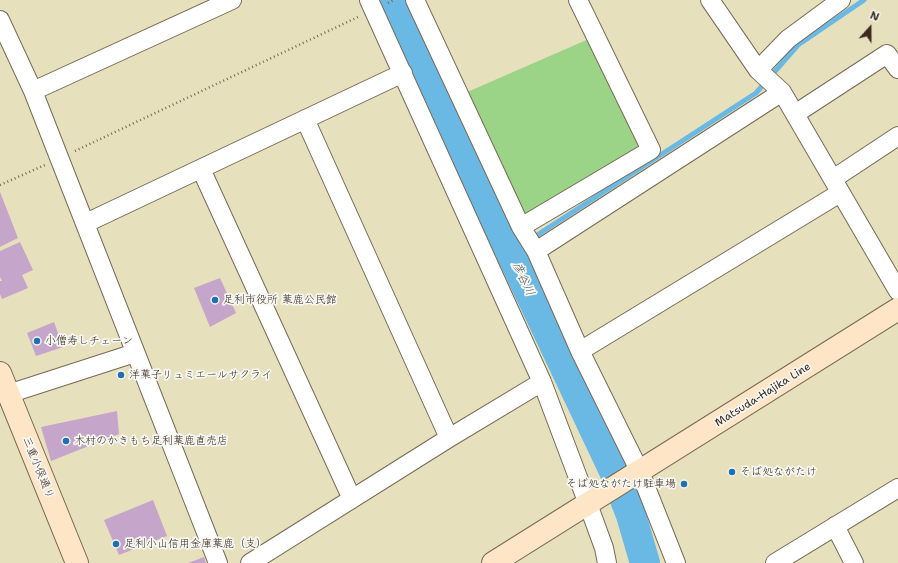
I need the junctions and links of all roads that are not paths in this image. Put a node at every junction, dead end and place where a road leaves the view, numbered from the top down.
1 (232, 0) edge
2 (415, 0) edge
3 (710, 0) edge
4 (841, 0) edge
5 (580, 1) edge
6 (371, 5) edge
7 (0, 20) edge
8 (898, 69) edge
9 (758, 70) junction
10 (403, 73) junction
11 (34, 91) junction
12 (782, 92) junction
13 (795, 114) junction
14 (305, 119) junction
15 (898, 136) edge
16 (201, 169) junction
17 (836, 186) junction
18 (86, 223) junction
19 (521, 226) junction
20 (536, 251) junction
21 (898, 291) edge
22 (898, 309) edge
23 (580, 351) junction
24 (135, 353) junction
25 (0, 373) edge
26 (542, 382) junction
27 (8, 394) junction
28 (449, 438) junction
29 (633, 476) junction
30 (898, 488) edge
31 (352, 498) junction
32 (592, 501) junction
33 (835, 526) junction
34 (77, 563) edge
35 (218, 563) edge
36 (250, 563) edge
37 (493, 563) edge
38 (607, 563) edge
39 (676, 563) edge
40 (775, 563) edge
41 (854, 563) edge

1 - 11 street
2 - 19 street
3 - 9 street
4 - 9 street
5 - 19 street
6 - 10 street
7 - 11 street
8 - 13 street
9 - 12 street
10 - 14 street
10 - 26 street
11 - 18 street
12 - 13 street
12 - 20 street
13 - 17 street
14 - 16 street
14 - 28 street
15 - 17 street
16 - 18 street
16 - 31 street
17 - 21 street
17 - 23 street
18 - 24 street
19 - 20 street
20 - 23 street
22 - 29 main road, Matsuda-Hajika Line
23 - 29 street
24 - 27 street
24 - 35 street
25 - 27 main road, 三重小俣通り
26 - 28 street
26 - 32 street
27 - 34 main road, 三重小俣通り
28 - 31 street
29 - 32 main road, Matsuda-Hajika Line
29 - 39 street
30 - 33 street
31 - 36 street
32 - 37 main road
32 - 38 street
33 - 40 street
33 - 41 street

